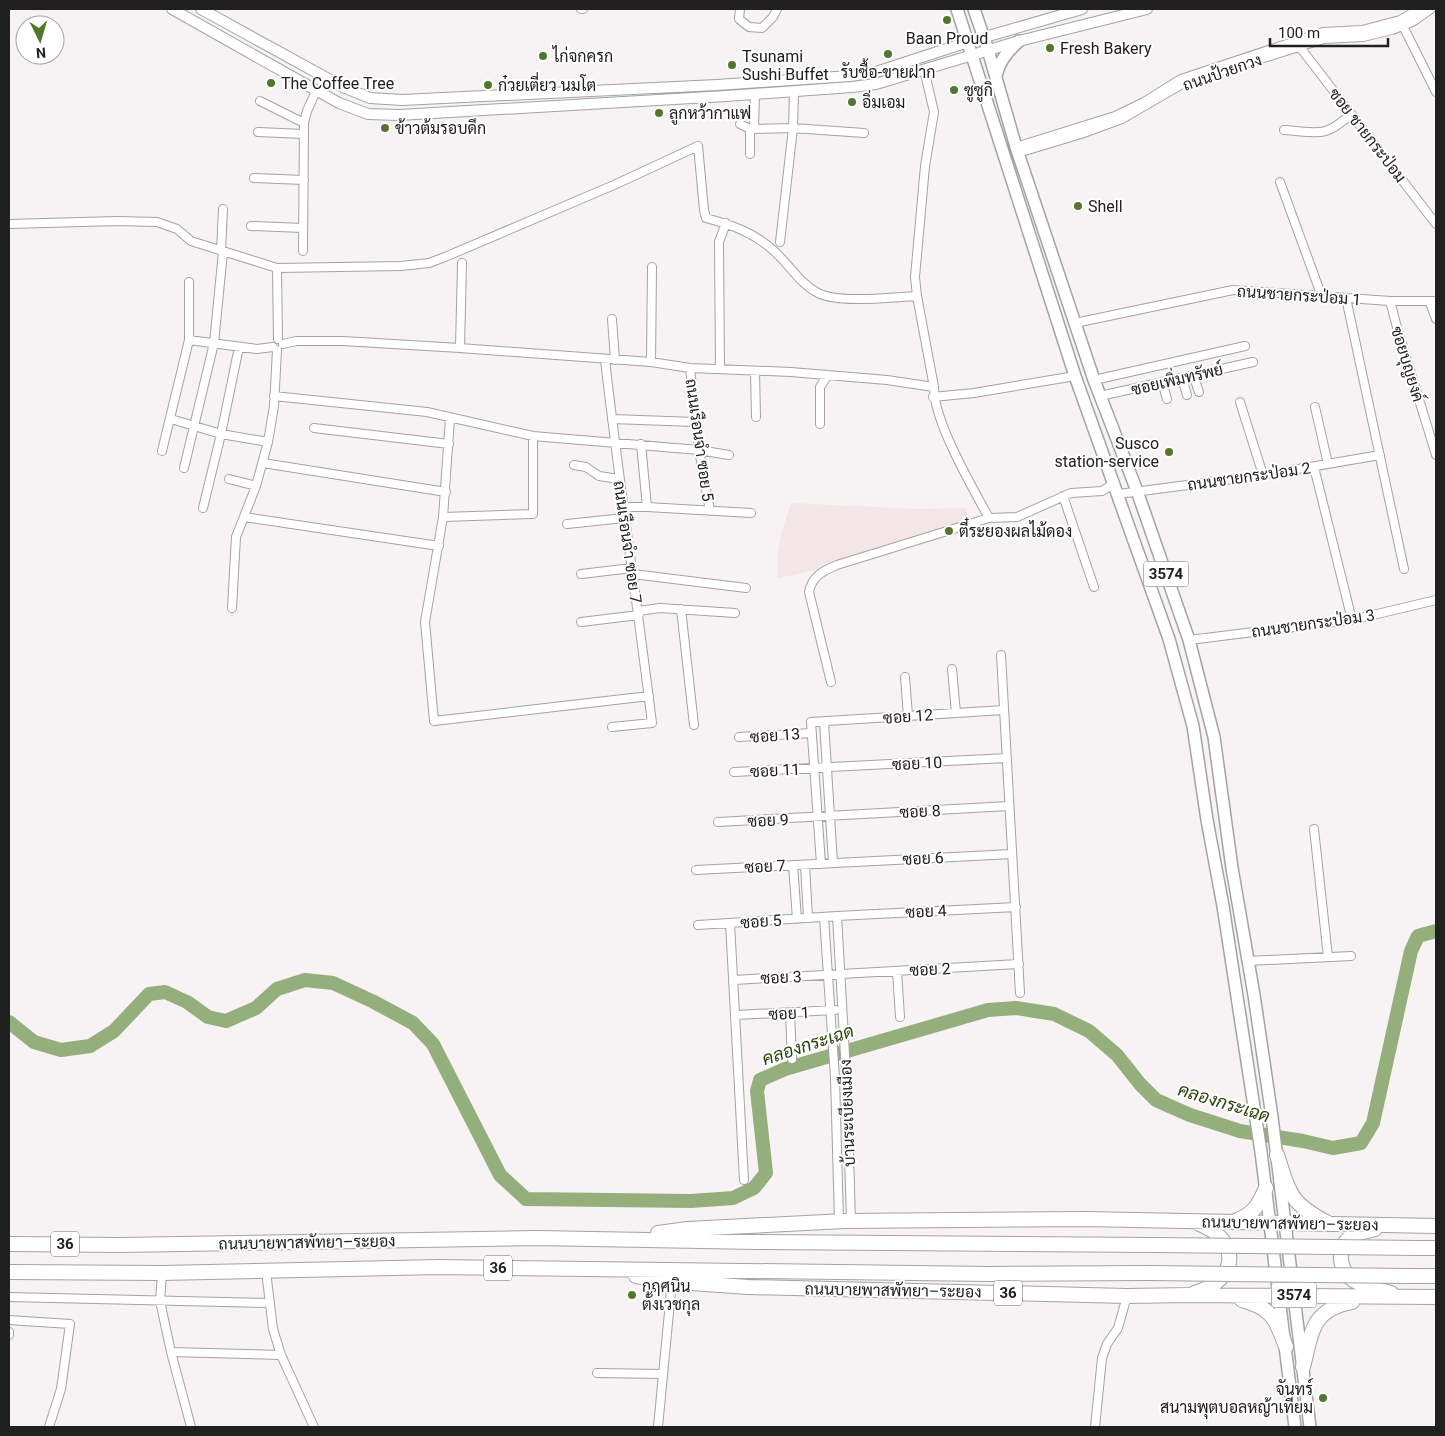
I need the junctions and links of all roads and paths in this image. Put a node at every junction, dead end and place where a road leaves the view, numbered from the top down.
1 (172, 9) edge
2 (201, 9) edge
3 (740, 9) edge
4 (777, 9) edge
5 (957, 9) edge
6 (974, 9) edge
7 (1082, 9) edge
8 (1146, 9) edge
9 (1419, 9) edge
10 (1431, 9) edge
11 (1403, 26) junction
12 (984, 37) junction
13 (1019, 41) junction
14 (968, 42) junction
15 (1299, 46) junction
16 (988, 50) junction
17 (973, 56) junction
18 (924, 69) junction
19 (996, 77) junction
20 (609, 89) junction
21 (316, 91) junction
22 (794, 91) junction
23 (1436, 92) edge
24 (755, 94) junction
25 (260, 101) dead end
26 (609, 104) junction
27 (1351, 114) junction
28 (304, 123) junction
29 (740, 124) dead end
30 (793, 128) junction
31 (752, 129) junction
32 (1284, 130) dead end
33 (258, 132) dead end
34 (864, 133) dead end
35 (304, 134) junction
36 (1017, 150) junction
37 (750, 154) dead end
38 (254, 178) dead end
39 (304, 180) junction
40 (1280, 182) dead end
41 (223, 209) dead end
42 (726, 223) junction
43 (9, 224) edge
44 (1436, 224) edge
45 (251, 226) dead end
46 (303, 228) junction
47 (780, 242) dead end
48 (222, 251) junction
49 (303, 251) dead end
50 (462, 263) dead end
51 (652, 267) dead end
52 (277, 268) junction
53 (189, 282) dead end
54 (917, 296) junction
55 (1322, 297) junction
56 (1346, 298) junction
57 (1390, 301) junction
58 (1433, 302) edge
59 (612, 319) dead end
60 (1436, 319) edge
61 (1075, 323) junction
62 (189, 340) junction
63 (214, 343) junction
64 (278, 345) junction
65 (1246, 346) dead end
66 (239, 347) junction
67 (460, 348) junction
68 (1214, 354) junction
69 (605, 360) junction
70 (615, 360) junction
71 (651, 362) junction
72 (1253, 362) dead end
73 (690, 368) junction
74 (720, 369) junction
75 (1218, 370) junction
76 (755, 371) junction
77 (828, 375) junction
78 (1194, 375) junction
79 (1075, 376) junction
80 (1182, 378) junction
81 (1094, 380) junction
82 (1162, 382) junction
83 (934, 387) junction
84 (1199, 392) dead end
85 (1187, 395) dead end
86 (274, 396) junction
87 (1100, 396) junction
88 (933, 397) junction
89 (1167, 399) dead end
90 (1240, 402) dead end
91 (1315, 408) dead end
92 (756, 417) dead end
93 (450, 418) junction
94 (170, 419) junction
95 (612, 419) junction
96 (695, 422) junction
97 (820, 424) dead end
98 (194, 427) junction
99 (314, 428) dead end
100 (221, 434) junction
101 (533, 436) junction
102 (268, 442) junction
103 (615, 443) junction
104 (449, 444) junction
105 (641, 444) junction
106 (699, 450) junction
107 (162, 451) dead end
108 (729, 454) dead end
109 (1380, 455) junction
110 (1436, 456) edge
111 (263, 463) junction
112 (574, 464) dead end
113 (1328, 464) junction
114 (1314, 466) junction
115 (184, 468) dead end
116 (1263, 475) junction
117 (619, 478) junction
118 (229, 479) dead end
119 (256, 486) junction
120 (1117, 489) junction
121 (1137, 491) junction
122 (446, 492) junction
123 (1063, 496) junction
124 (622, 507) junction
125 (647, 507) junction
126 (203, 508) dead end
127 (710, 512) junction
128 (751, 513) dead end
129 (244, 517) junction
130 (443, 517) junction
131 (624, 518) junction
132 (989, 518) junction
133 (567, 524) dead end
134 (439, 546) junction
135 (1404, 569) dead end
136 (633, 571) junction
137 (581, 574) dead end
138 (1094, 587) dead end
139 (746, 588) dead end
140 (1436, 600) edge
141 (232, 608) dead end
142 (681, 609) junction
143 (638, 613) junction
144 (734, 614) dead end
145 (1352, 620) junction
146 (581, 622) dead end
147 (1189, 640) junction
148 (1001, 655) dead end
149 (952, 669) dead end
150 (906, 677) dead end
151 (831, 682) dead end
152 (649, 696) junction
153 (1004, 710) junction
154 (956, 713) junction
155 (908, 716) junction
156 (824, 722) junction
157 (694, 725) dead end
158 (612, 728) dead end
159 (812, 732) junction
160 (739, 737) dead end
161 (1007, 758) junction
162 (815, 768) junction
163 (827, 768) junction
164 (734, 772) dead end
165 (1009, 806) junction
166 (830, 816) junction
167 (818, 817) junction
168 (718, 822) dead end
169 (1314, 829) dead end
170 (1012, 854) junction
171 (833, 863) junction
172 (821, 864) junction
173 (793, 865) junction
174 (805, 865) junction
175 (696, 870) dead end
176 (1016, 907) junction
177 (837, 916) junction
178 (824, 917) junction
179 (808, 918) junction
180 (797, 919) junction
181 (730, 923) junction
182 (698, 925) dead end
183 (1351, 956) dead end
184 (1328, 957) junction
185 (1248, 961) junction
186 (1019, 964) junction
187 (897, 971) junction
188 (840, 974) junction
189 (828, 975) junction
190 (734, 980) junction
191 (1020, 993) dead end
192 (831, 1010) junction
193 (842, 1010) junction
194 (790, 1013) junction
195 (736, 1015) junction
196 (900, 1017) dead end
197 (845, 1056) junction
198 (834, 1057) junction
199 (792, 1059) dead end
200 (847, 1090) junction
201 (836, 1091) junction
202 (1277, 1151) junction
203 (744, 1180) dead end
204 (1266, 1188) junction
205 (845, 1221) junction
206 (1192, 1221) junction
207 (1231, 1222) junction
208 (1270, 1223) junction
209 (1329, 1223) junction
210 (1286, 1224) junction
211 (1395, 1225) junction
212 (1436, 1226) edge
213 (604, 1238) junction
214 (9, 1244) edge
215 (1436, 1248) edge
216 (591, 1269) junction
217 (266, 1271) junction
218 (9, 1272) edge
219 (162, 1273) junction
220 (1436, 1276) edge
221 (672, 1281) junction
222 (9, 1288) edge
223 (1190, 1295) junction
224 (1127, 1296) junction
225 (1230, 1296) junction
226 (1279, 1297) junction
227 (1294, 1297) junction
228 (1408, 1297) junction
229 (1436, 1297) edge
230 (1375, 1298) junction
231 (9, 1299) edge
232 (160, 1300) junction
233 (270, 1303) junction
234 (9, 1320) edge
235 (1286, 1347) junction
236 (171, 1352) junction
237 (282, 1355) junction
238 (1303, 1367) junction
239 (597, 1373) dead end
240 (663, 1374) junction
241 (49, 1427) edge
242 (191, 1427) edge
243 (314, 1427) edge
244 (658, 1427) edge
245 (1095, 1427) edge
246 (1295, 1427) edge
247 (1310, 1427) edge

1 - 21 street
2 - 20 street
3 - 4 street
5 - 14 main road, 3574
6 - 12 main road, 3574
7 - 12 street
8 - 13 street
9 - 36 street, ถนนป้วยกวง
10 - 11 street, ถนนป้วยกวง
11 - 15 street, ถนนป้วยกวง
11 - 23 street
12 - 14 street
12 - 16 main road, 3574
13 - 16 street
13 - 19 main road
14 - 17 main road, 3574
14 - 20 street
15 - 27 street, ซอย ชายกระป่อม
15 - 36 street, ถนนป้วยกวง
16 - 17 street
16 - 19 main road, 3574
17 - 18 street
17 - 79 main road, 3574
18 - 22 street
18 - 54 street
19 - 36 main road, 3574
20 - 26 street
21 - 26 street
21 - 28 street
22 - 24 street
22 - 30 street
24 - 26 street
24 - 31 street
25 - 28 street
27 - 32 street
27 - 44 street, ซอย ชายกระป่อม
28 - 35 street
29 - 31 street
30 - 31 street
30 - 34 street
30 - 47 street
31 - 37 street
33 - 35 street
35 - 39 street
36 - 61 main road, 3574
38 - 39 street
39 - 46 street
40 - 55 street
41 - 48 street
42 - 52 street
42 - 54 street
42 - 74 street
43 - 48 street
45 - 46 street
46 - 49 street
48 - 52 street
48 - 63 street
50 - 67 street
51 - 71 street
52 - 64 street
53 - 62 street
54 - 83 street
55 - 56 street, ถนนชายกระป่อม 1
55 - 61 street, ถนนชายกระป่อม 1
56 - 57 street, ถนนชายกระป่อม 1
56 - 109 street
57 - 58 street, ถนนชายกระป่อม 1
57 - 110 street, ซอยบุญยงค์
58 - 60 street
59 - 70 street
61 - 81 main road, 3574
62 - 63 street
62 - 94 street
63 - 66 street
63 - 98 street
64 - 66 street
64 - 67 street
64 - 86 street
65 - 68 street
66 - 100 street
67 - 69 street
68 - 75 street
68 - 81 street
69 - 70 street
69 - 95 street, ถนนเรือนจำ ซอย 7
70 - 71 street
71 - 73 street
72 - 75 street, ซอยเพิ่มทรัพย์
73 - 74 street
73 - 96 street, ถนนเรือนจำ ซอย 5
74 - 76 street
75 - 78 street, ซอยเพิ่มทรัพย์
76 - 77 street
76 - 92 street
77 - 83 street
77 - 97 street
78 - 80 street, ซอยเพิ่มทรัพย์
78 - 84 street
79 - 88 street
79 - 120 main road, 3574
80 - 82 street, ซอยเพิ่มทรัพย์
80 - 85 street
81 - 87 main road, 3574
82 - 87 street, ซอยเพิ่มทรัพย์
82 - 89 street
83 - 88 street
86 - 93 street
86 - 102 street
87 - 121 main road, 3574
88 - 132 street
90 - 116 street
91 - 113 street
93 - 101 street
93 - 104 street
94 - 98 street
94 - 107 street
95 - 96 street
95 - 103 street, ถนนเรือนจำ ซอย 7
96 - 106 street, ถนนเรือนจำ ซอย 5
98 - 100 street
98 - 115 street
99 - 104 street
100 - 102 street
100 - 126 street
101 - 103 street
101 - 130 street
102 - 111 street
103 - 105 street
103 - 117 street, ถนนเรือนจำ ซอย 7
104 - 122 street
105 - 106 street
105 - 125 street
106 - 108 street
106 - 127 street, ถนนเรือนจำ ซอย 5
109 - 113 street, ถนนชายกระป่อม 2
109 - 135 street
111 - 119 street
111 - 122 street
112 - 117 street
113 - 114 street, ถนนชายกระป่อม 2
114 - 116 street, ถนนชายกระป่อม 2
114 - 145 street
116 - 121 street, ถนนชายกระป่อม 2
117 - 124 street, ถนนเรือนจำ ซอย 7
118 - 119 street
119 - 129 street
120 - 121 street, ถนนชายกระป่อม 2
120 - 123 street, ถนนชายกระป่อม 2
120 - 204 main road, 3574
121 - 147 main road, 3574
122 - 130 street
123 - 132 street, ถนนชายกระป่อม 2
123 - 138 street
124 - 125 street
124 - 131 street, ถนนเรือนจำ ซอย 7
125 - 127 street
127 - 128 street
129 - 134 street
129 - 141 street
130 - 134 street
131 - 133 street
131 - 136 street, ถนนเรือนจำ ซอย 7
132 - 151 street, ถนนชายกระป่อม 2
134 - 152 street
136 - 137 street
136 - 139 street
136 - 143 street, ถนนเรือนจำ ซอย 7
140 - 145 street, ถนนชายกระป่อม 3
142 - 143 street
142 - 144 street
142 - 157 street
143 - 146 street
143 - 152 street, ถนนเรือนจำ ซอย 7
145 - 147 street, ถนนชายกระป่อม 3
147 - 185 main road, 3574
148 - 153 street
149 - 154 street
150 - 155 street
152 - 158 street, ถนนเรือนจำ ซอย 7
153 - 154 street, ซอย 12
153 - 161 street
154 - 155 street, ซอย 12
155 - 156 street, ซอย 12
156 - 159 street, ซอย 12
156 - 163 street
159 - 160 street, ซอย 13
159 - 162 street
161 - 163 street, ซอย 10
161 - 165 street
162 - 163 street, ซอย 10
162 - 164 street, ซอย 11
162 - 167 street
163 - 166 street
165 - 166 street, ซอย 8
165 - 170 street
166 - 167 street, ซอย 8
166 - 171 street
167 - 168 street, ซอย 9
167 - 172 street
169 - 184 street
170 - 171 street, ซอย 6
170 - 176 street
171 - 172 street, ซอย 7
172 - 174 street, ซอย 7
173 - 174 street, ซอย 7
173 - 175 street, ซอย 7
173 - 180 street
174 - 179 street
176 - 177 street, ซอย 4
176 - 186 street
177 - 178 street, ซอย 4
177 - 188 street, บ้านระเบียงเมือง
178 - 179 street, ซอย 5
178 - 189 street, บ้านระเบียงเมือง
179 - 180 street, ซอย 5
180 - 181 street, ซอย 5
181 - 182 street, ซอย 5
181 - 190 street
183 - 184 street
184 - 185 street
185 - 202 main road, 3574
186 - 187 street, ซอย 2
186 - 191 street
187 - 188 street, ซอย 2
187 - 196 street
188 - 189 street, ซอย 2
188 - 193 street, บ้านระเบียงเมือง
189 - 190 street, ซอย 3
189 - 192 street, บ้านระเบียงเมือง
190 - 195 street
192 - 193 street, ซอย 1
192 - 194 street, ซอย 1
192 - 198 street, บ้านระเบียงเมือง
193 - 197 street, บ้านระเบียงเมือง
194 - 195 street, ซอย 1
194 - 199 street
195 - 203 street
197 - 198 street
197 - 200 street, บ้านระเบียงเมือง
198 - 201 street, บ้านระเบียงเมือง
200 - 201 street
200 - 205 street, บ้านระเบียงเมือง
201 - 205 street, บ้านระเบียงเมือง
202 - 209 highway
202 - 210 main road, 3574
204 - 207 highway
204 - 208 main road, 3574
205 - 206 highway, ถนนบายพาสพัทยา–ระยอง / 36
205 - 213 highway, ถนนบายพาสพัทยา–ระยอง / 36
206 - 207 highway, ถนนบายพาสพัทยา–ระยอง / 36
206 - 223 highway
207 - 208 highway, ถนนบายพาสพัทยา–ระยอง / 36
208 - 210 highway, ถนนบายพาสพัทยา–ระยอง / 36
208 - 226 main road, 3574
209 - 210 highway, ถนนบายพาสพัทยา–ระยอง / 36
209 - 211 highway, ถนนบายพาสพัทยา–ระยอง / 36
210 - 227 main road, 3574
211 - 212 highway, ถนนบายพาสพัทยา–ระยอง / 36
211 - 228 highway
213 - 214 highway, ถนนบายพาสพัทยา–ระยอง / 36
213 - 215 highway, ถนนบายพาสพัทยา–ระยอง / 36, bridge
216 - 217 highway, ถนนบายพาสพัทยา–ระยอง / 36
216 - 220 highway, ถนนบายพาสพัทยา–ระยอง / 36, bridge
216 - 221 highway, ถนนบายพาสพัทยา–ระยอง / 36
217 - 219 highway, ถนนบายพาสพัทยา–ระยอง / 36
217 - 233 street
218 - 219 highway, ถนนบายพาสพัทยา–ระยอง / 36
219 - 232 street
221 - 224 highway, ถนนบายพาสพัทยา–ระยอง / 36
221 - 240 street
222 - 231 street
223 - 224 highway, ถนนบายพาสพัทยา–ระยอง / 36
223 - 225 highway, ถนนบายพาสพัทยา–ระยอง / 36
224 - 245 street
225 - 226 highway, ถนนบายพาสพัทยา–ระยอง / 36
225 - 235 highway
226 - 227 highway, ถนนบายพาสพัทยา–ระยอง / 36
226 - 235 main road, 3574
227 - 230 highway, ถนนบายพาสพัทยา–ระยอง / 36
227 - 238 main road, 3574
228 - 229 highway, ถนนบายพาสพัทยา–ระยอง / 36
228 - 230 highway, ถนนบายพาสพัทยา–ระยอง / 36
230 - 238 highway
231 - 232 street
232 - 233 street
232 - 236 street
233 - 237 street
234 - 241 street
235 - 246 main road, 3574
236 - 237 street
236 - 242 street
237 - 243 street
238 - 247 main road, 3574
239 - 240 street
240 - 244 street

